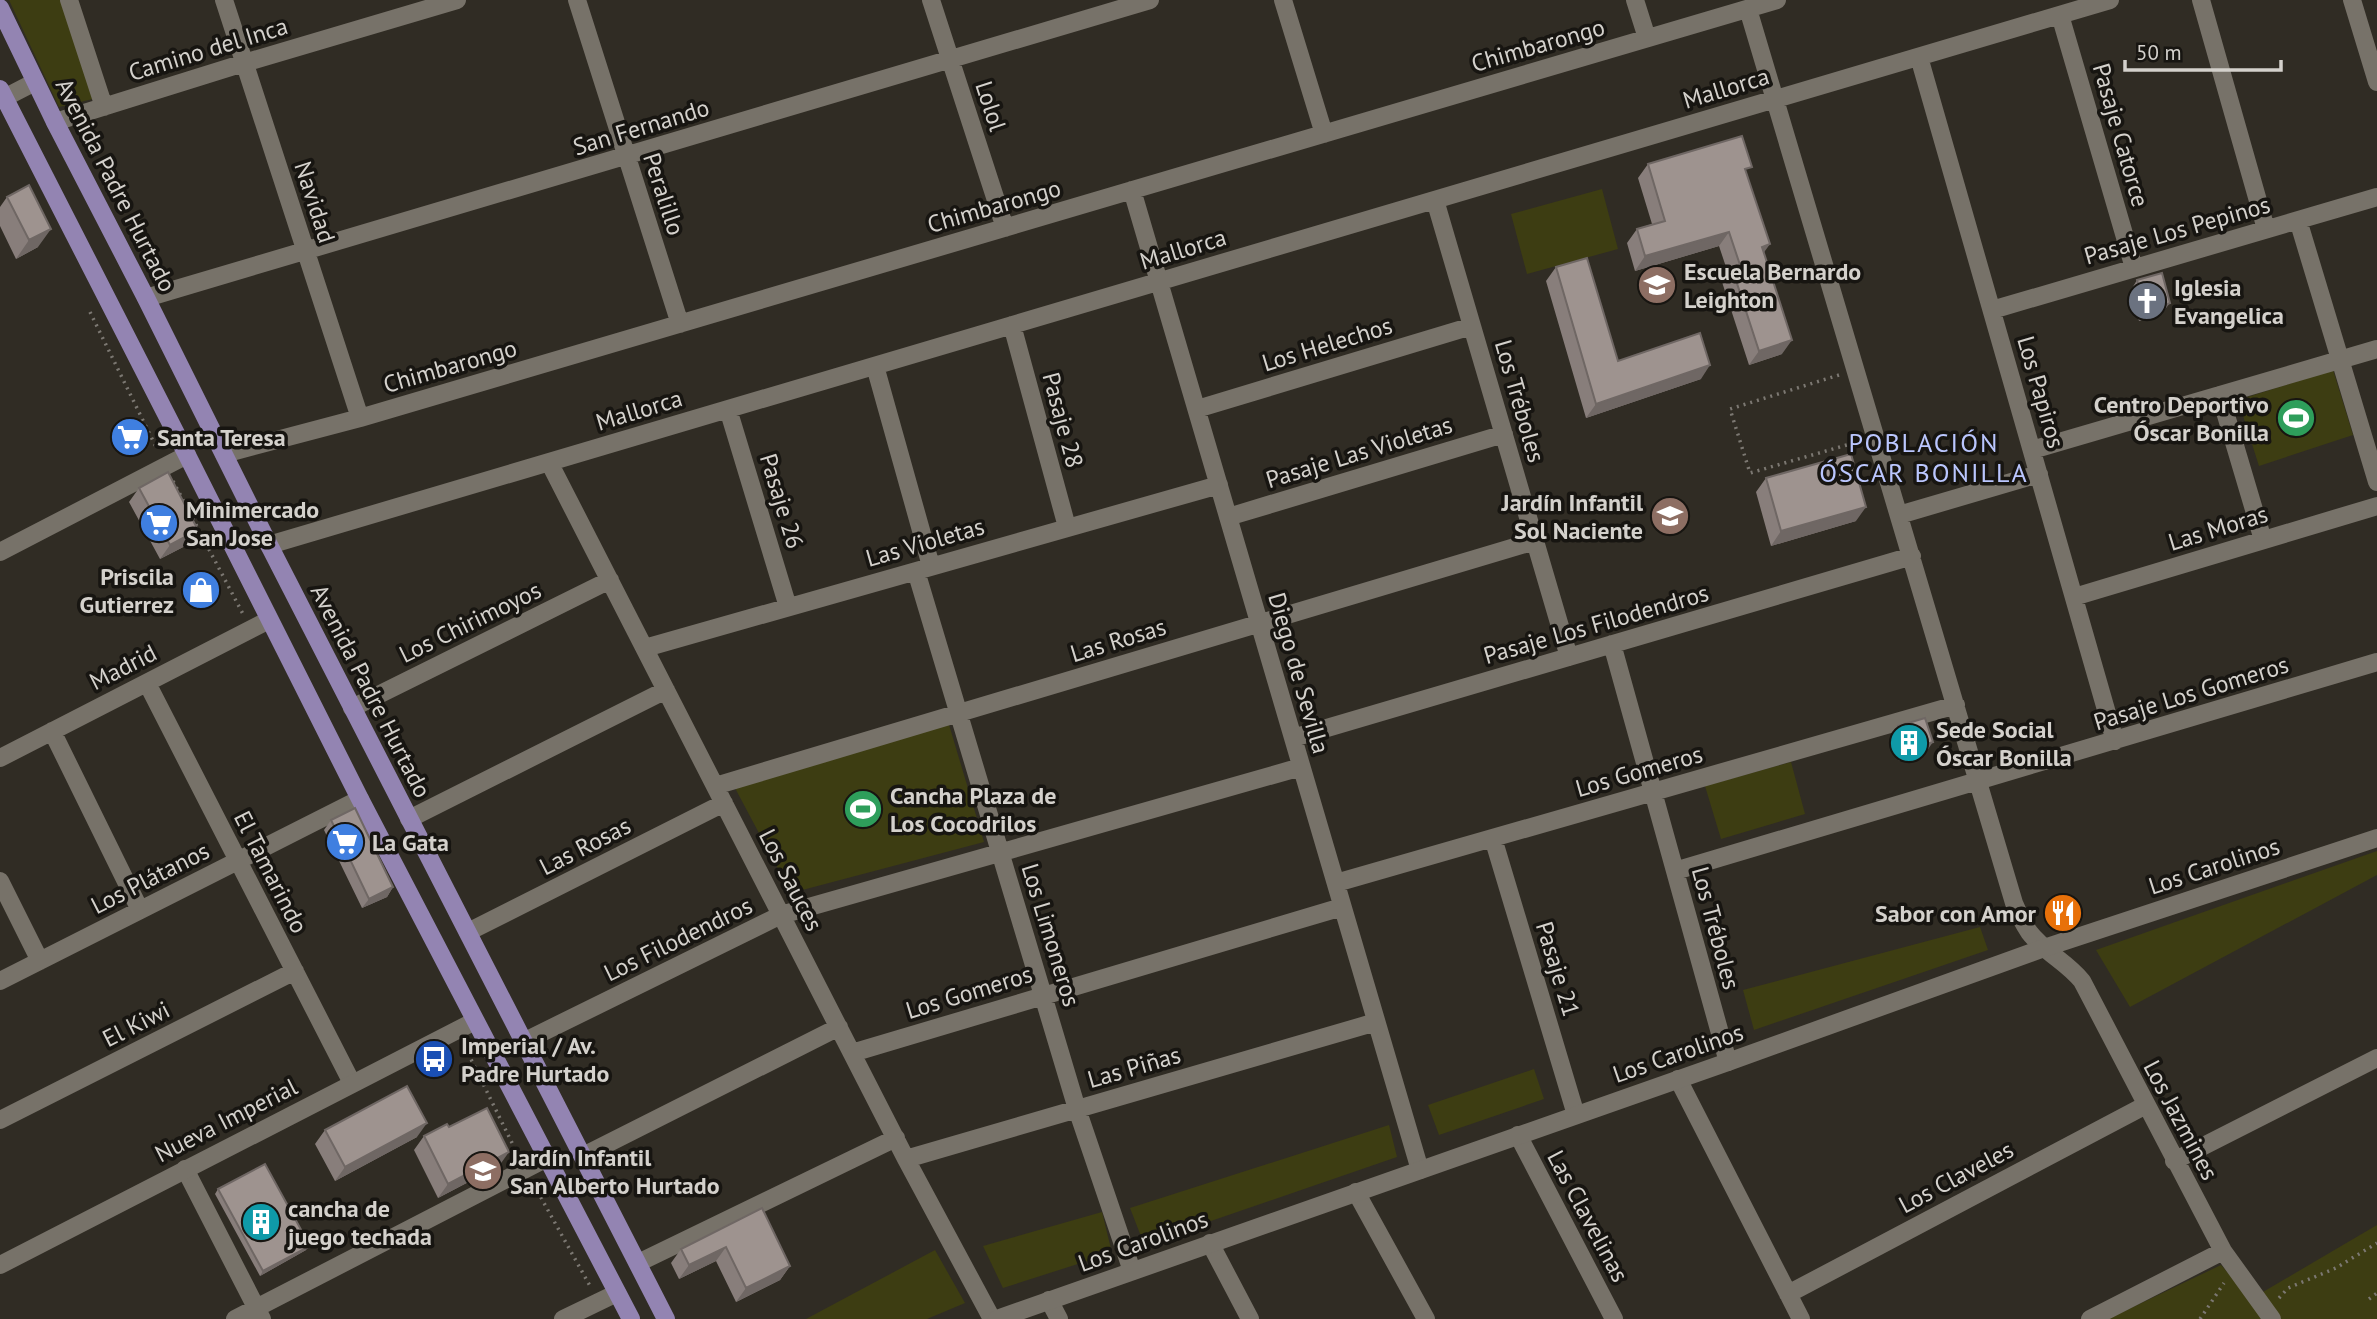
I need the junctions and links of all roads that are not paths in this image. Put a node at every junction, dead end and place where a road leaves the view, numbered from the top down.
1 (69, 0) edge
2 (224, 0) edge
3 (457, 0) edge
4 (577, 0) edge
5 (931, 0) edge
6 (1150, 0) edge
7 (1283, 0) edge
8 (1635, 0) edge
9 (1777, 0) edge
10 (2110, 0) edge
11 (2202, 0) edge
12 (2352, 0) edge
13 (0, 8) edge
14 (1748, 9) junction
15 (2060, 15) junction
16 (1647, 38) junction
17 (1919, 57) junction
18 (950, 60) junction
19 (244, 63) junction
20 (35, 82) junction
21 (2377, 82) edge
22 (1, 96) edge
23 (1776, 99) junction
24 (104, 107) junction
25 (55, 122) junction
26 (1324, 134) junction
27 (626, 157) junction
28 (1132, 190) junction
29 (2377, 197) edge
30 (1435, 200) junction
31 (2298, 220) junction
32 (1005, 228) junction
33 (2266, 229) junction
34 (306, 252) junction
35 (2134, 268) junction
36 (1159, 282) junction
37 (146, 298) junction
38 (1992, 310) junction
39 (680, 324) junction
40 (1012, 325) junction
41 (1472, 327) junction
42 (2377, 349) edge
43 (2340, 360) junction
44 (876, 366) junction
45 (2220, 395) junction
46 (1197, 409) junction
47 (728, 410) junction
48 (360, 418) junction
49 (1504, 434) junction
50 (2032, 450) junction
51 (224, 454) junction
52 (187, 455) junction
53 (550, 463) junction
54 (2039, 474) junction
55 (2377, 482) edge
56 (1219, 485) junction
57 (2377, 506) edge
58 (1899, 515) junction
59 (1228, 517) junction
60 (1067, 527) junction
61 (2263, 540) junction
62 (1535, 541) junction
63 (269, 545) junction
64 (0, 552) edge
65 (1912, 556) junction
66 (923, 568) junction
67 (610, 580) junction
68 (2074, 597) junction
69 (788, 607) junction
70 (269, 620) junction
71 (1259, 624) junction
72 (1612, 644) junction
73 (645, 648) junction
74 (1569, 657) junction
75 (2377, 662) edge
76 (147, 683) junction
77 (666, 690) junction
78 (1956, 705) junction
79 (352, 708) junction
80 (959, 713) junction
81 (52, 731) junction
82 (1293, 738) junction
83 (2115, 741) junction
84 (0, 758) edge
85 (1301, 767) junction
86 (1979, 783) junction
87 (715, 786) junction
88 (1653, 792) junction
89 (360, 799) junction
90 (724, 803) junction
91 (409, 819) junction
92 (1493, 838) junction
93 (2377, 838) edge
94 (1000, 852) junction
95 (238, 860) junction
96 (1675, 871) junction
97 (0, 881) edge
98 (1335, 883) junction
99 (1342, 907) junction
100 (140, 910) junction
101 (781, 915) junction
102 (468, 932) junction
103 (2044, 948) junction
104 (40, 961) junction
105 (295, 971) junction
106 (0, 981) edge
107 (1043, 996) junction
108 (475, 1021) junction
109 (1376, 1022) junction
110 (838, 1027) junction
111 (525, 1041) junction
112 (852, 1053) junction
113 (2377, 1058) edge
114 (1728, 1062) junction
115 (1678, 1079) junction
116 (352, 1083) junction
117 (2146, 1105) junction
118 (1077, 1109) junction
119 (1576, 1115) junction
120 (0, 1120) edge
121 (1518, 1135) junction
122 (896, 1138) junction
123 (583, 1156) junction
124 (547, 1158) junction
125 (906, 1159) junction
126 (2174, 1161) junction
127 (185, 1169) junction
128 (1420, 1170) junction
129 (1356, 1192) junction
130 (1210, 1243) junction
131 (2223, 1251) junction
132 (638, 1263) junction
133 (0, 1265) edge
134 (1132, 1271) junction
135 (617, 1293) junction
136 (1788, 1294) junction
137 (1049, 1300) junction
138 (259, 1313) edge
139 (2269, 1315) edge
140 (235, 1319) edge
141 (563, 1319) edge
142 (631, 1319) edge
143 (666, 1319) edge
144 (994, 1319) edge
145 (1059, 1319) edge
146 (1250, 1319) edge
147 (1426, 1319) edge
148 (1614, 1319) edge
149 (1801, 1319) edge
150 (2090, 1319) edge

1 - 24 street
2 - 19 street, Navidad
3 - 19 street, Camino del Inca
4 - 27 street, Peralillo
5 - 18 street, Lolol
6 - 18 street, San Fernando
7 - 26 street
8 - 16 street
9 - 14 street, Chimbarongo
10 - 15 street, Mallorca
11 - 33 street
12 - 21 street
13 - 20 main road, Avenida Padre Hurtado
14 - 16 street, Chimbarongo
14 - 23 street, Los Jazmines
15 - 17 street, Mallorca
15 - 35 street, Pasaje Catorce
16 - 26 street, Chimbarongo
17 - 23 street, Mallorca
17 - 38 street, Los Papiros
18 - 27 street, San Fernando
18 - 32 street, Lolol
19 - 24 street, Camino del Inca
19 - 34 street, Navidad
20 - 22 street
20 - 25 main road, Avenida Padre Hurtado
22 - 52 main road
23 - 30 street, Mallorca
23 - 58 street, Los Jazmines
24 - 25 street, Camino del Inca
25 - 37 main road, Avenida Padre Hurtado
26 - 28 street, Chimbarongo
27 - 34 street, San Fernando
27 - 39 street, Peralillo
28 - 32 street, Chimbarongo
28 - 36 street, Diego de Sevilla
29 - 31 street, Pasaje Los Pepinos
30 - 36 street, Mallorca
30 - 41 street, Los Tréboles
31 - 33 street, Pasaje Los Pepinos
31 - 43 street
32 - 39 street, Chimbarongo
33 - 35 street, Pasaje Los Pepinos
34 - 37 street, San Fernando
34 - 48 street, Navidad
35 - 38 street, Pasaje Los Pepinos
36 - 40 street, Mallorca
36 - 46 street, Diego de Sevilla
37 - 51 main road, Avenida Padre Hurtado
38 - 50 street, Los Papiros
39 - 48 street, Chimbarongo
40 - 44 street, Mallorca
40 - 60 street, Pasaje 28
41 - 46 street, Los Helechos
41 - 49 street, Los Tréboles
42 - 43 street
43 - 45 street
43 - 55 street
44 - 47 street, Mallorca
44 - 66 street, Los Limoneros
45 - 50 street
45 - 61 street
46 - 56 street, Diego de Sevilla
47 - 53 street, Mallorca
47 - 69 street, Pasaje 26
48 - 51 street, Chimbarongo
49 - 59 street, Pasaje Las Violetas
49 - 62 street, Los Tréboles
50 - 54 street, Los Papiros
51 - 63 main road, Avenida Padre Hurtado
52 - 64 street
52 - 70 main road
53 - 63 street, Mallorca
53 - 67 street, Los Sauces
54 - 58 street
54 - 68 street, Los Papiros
56 - 59 street, Diego de Sevilla
56 - 60 street, Las Violetas
57 - 61 street, Las Moras
58 - 65 street, Los Jazmines
59 - 71 street, Diego de Sevilla
60 - 66 street, Las Violetas
61 - 68 street, Las Moras
62 - 71 street, Las Rosas
62 - 74 street, Los Tréboles
63 - 79 main road, Avenida Padre Hurtado
65 - 72 street, Pasaje Los Filodendros
65 - 78 street, Los Jazmines
66 - 69 street, Las Violetas
66 - 80 street, Los Limoneros
67 - 73 street, Los Sauces
67 - 79 street, Los Chirimoyos
68 - 83 street, Los Papiros
69 - 73 street, Las Violetas
70 - 76 street, Madrid
70 - 89 main road
71 - 80 street, Las Rosas
71 - 82 street, Diego de Sevilla
72 - 74 street, Pasaje Los Filodendros
72 - 88 street, Los Tréboles
73 - 77 street, Los Sauces
74 - 82 street, Pasaje Los Filodendros
75 - 83 street, Pasaje Los Gomeros
76 - 81 street, Madrid
76 - 95 street, El Tamarindo
77 - 87 street, Los Sauces
77 - 91 street
78 - 86 street, Los Jazmines
78 - 88 street, Los Gomeros
79 - 91 main road, Avenida Padre Hurtado
80 - 87 street, Las Rosas
80 - 94 street, Los Limoneros
81 - 84 street, Madrid
81 - 100 street
82 - 85 street, Diego de Sevilla
83 - 86 street, Pasaje Los Gomeros
85 - 94 street, Los Filodendros
85 - 98 street, Diego de Sevilla
86 - 96 street
86 - 103 street, Los Jazmines
87 - 90 street, Los Sauces
88 - 92 street, Los Gomeros
88 - 96 street, Los Tréboles
89 - 95 street, Los Plátanos
89 - 108 main road
90 - 101 street, Los Sauces
90 - 102 street, Las Rosas
91 - 102 main road, Avenida Padre Hurtado
92 - 98 street, Los Gomeros
92 - 119 street, Pasaje 21
93 - 103 street, Los Carolinos
94 - 101 street, Los Filodendros
94 - 107 street, Los Limoneros
95 - 100 street, Los Plátanos
95 - 105 street, El Tamarindo
96 - 114 street, Los Tréboles
97 - 104 street
98 - 99 street, Diego de Sevilla
99 - 107 street, Los Gomeros
99 - 109 street, Diego de Sevilla
100 - 104 street, Los Plátanos
101 - 110 street, Los Sauces
101 - 111 street, Los Filodendros
102 - 111 main road, Avenida Padre Hurtado
103 - 114 street, Los Carolinos
103 - 117 street, Los Jazmines
104 - 106 street, Los Plátanos
105 - 116 street, El Tamarindo
105 - 120 street, El Kiwi
107 - 112 street, Los Gomeros
107 - 118 street, Los Limoneros
108 - 116 street, Nueva Imperial
108 - 124 main road
109 - 118 street, Las Piñas
109 - 128 street, Diego de Sevilla
110 - 112 street, Los Sauces
110 - 123 street
111 - 123 main road, Avenida Padre Hurtado
112 - 122 street, Los Sauces
113 - 126 street
114 - 115 street, Los Carolinos
115 - 119 street, Los Carolinos
115 - 136 street
116 - 127 street, Nueva Imperial
117 - 126 street, Los Jazmines
117 - 136 street, Los Claveles
118 - 125 street, Las Piñas
118 - 134 street, Los Limoneros
119 - 121 street, Los Carolinos
121 - 128 street, Los Carolinos
121 - 148 street, Las Clavelinas
122 - 125 street, Los Sauces
122 - 132 street
123 - 132 main road, Avenida Padre Hurtado
124 - 135 main road
124 - 138 street
125 - 144 street, Los Sauces
126 - 131 street, Los Jazmines
127 - 133 street, Nueva Imperial
127 - 138 street
128 - 129 street, Los Carolinos
129 - 130 street, Los Carolinos
129 - 147 street
130 - 134 street, Los Carolinos
130 - 146 street
131 - 139 street, Los Jazmines
131 - 150 street
132 - 143 main road, Avenida Padre Hurtado
134 - 137 street, Los Carolinos
135 - 141 street
135 - 142 main road
136 - 149 street
137 - 144 street, Los Carolinos
137 - 145 street
138 - 140 street

